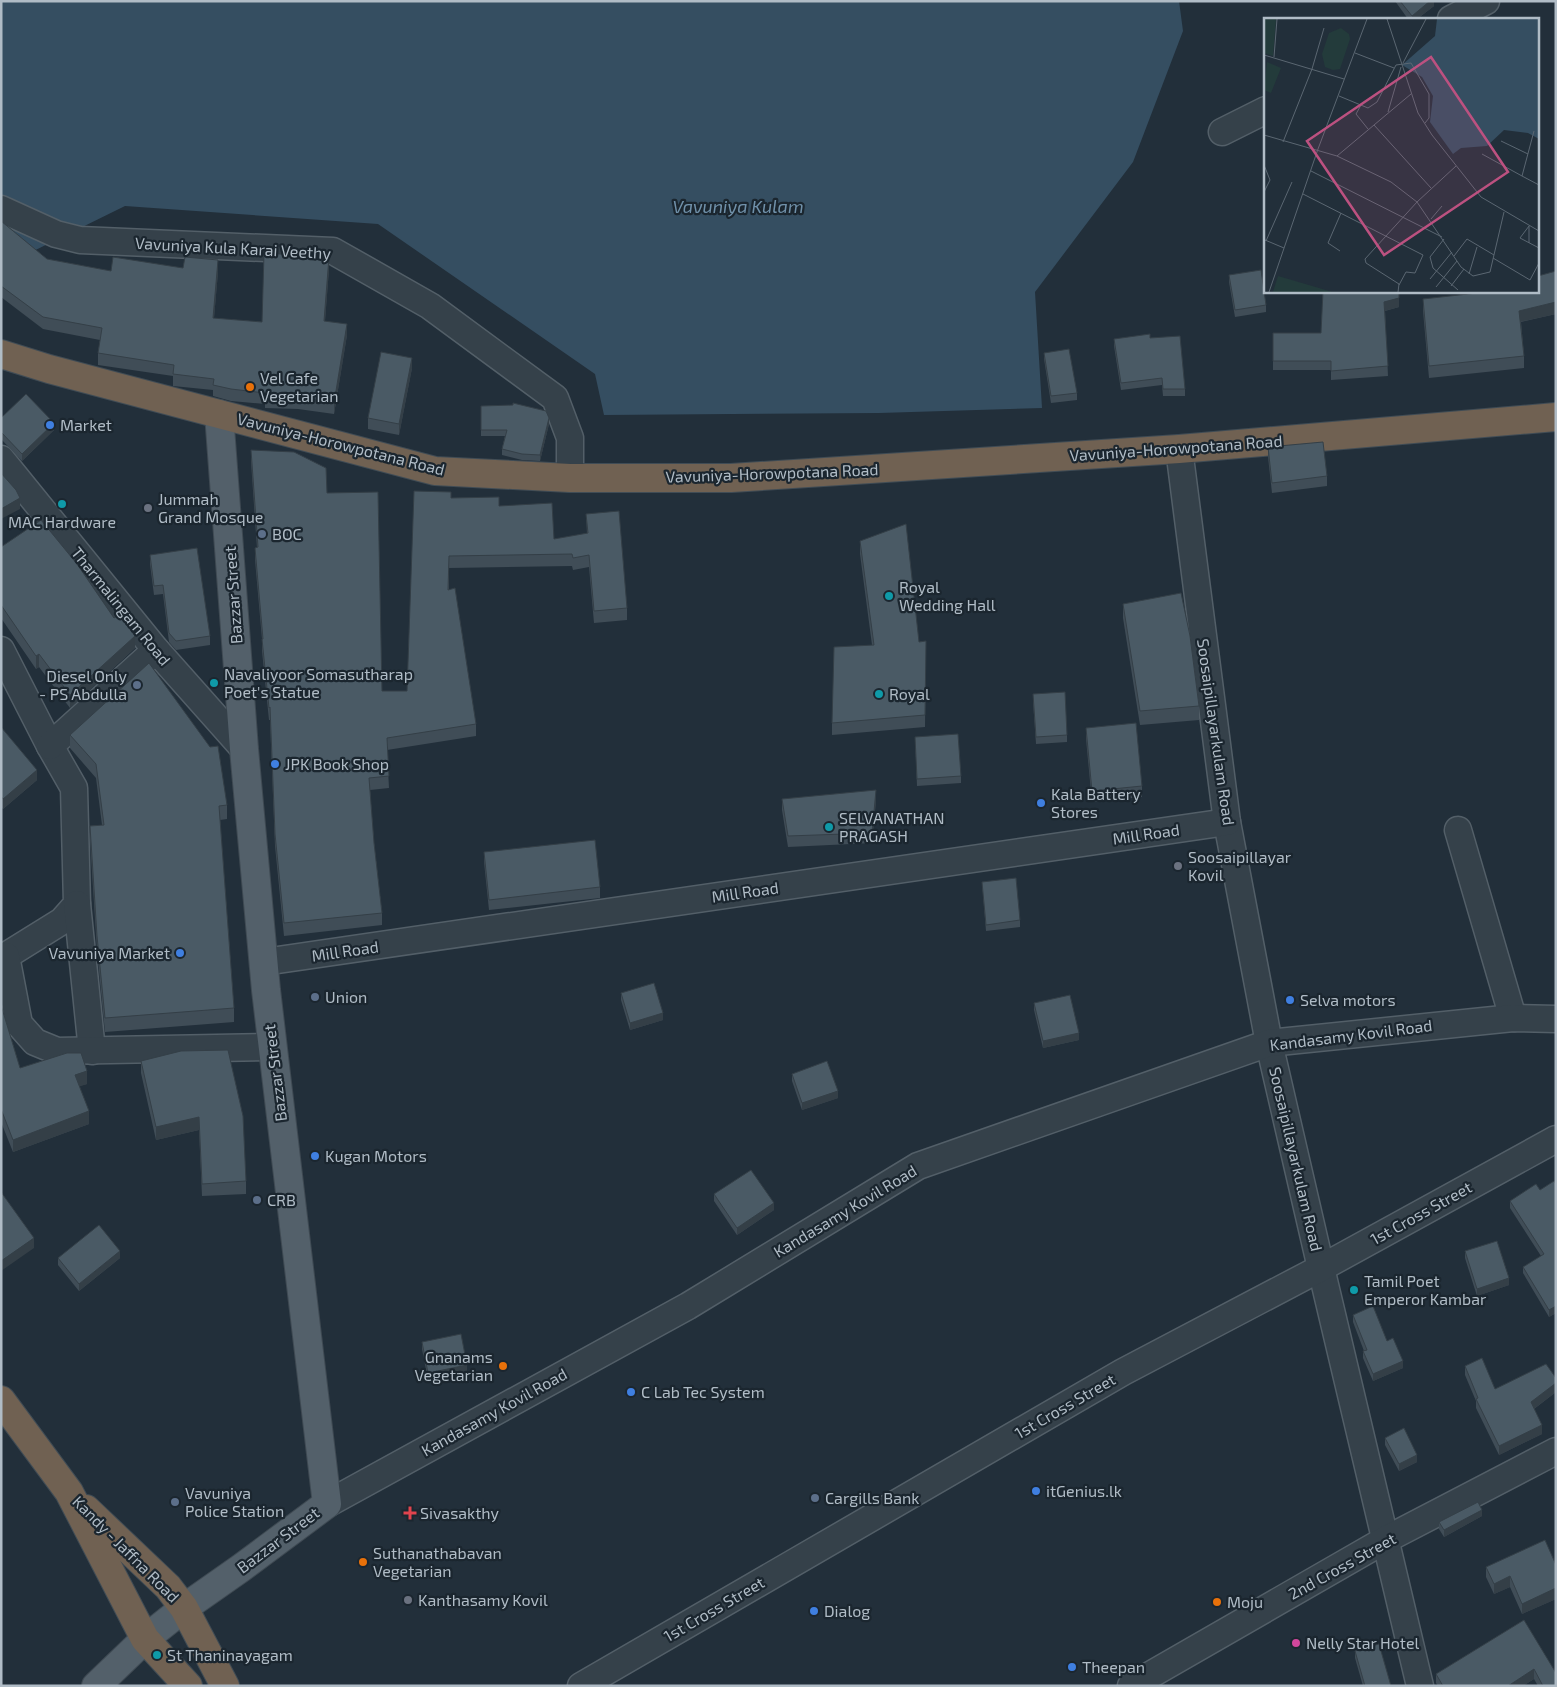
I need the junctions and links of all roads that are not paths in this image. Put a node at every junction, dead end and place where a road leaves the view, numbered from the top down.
1 (1486, 1) edge
2 (1452, 18) edge
3 (1264, 111) edge
4 (1222, 132) dead end
5 (1, 209) edge
6 (1, 354) edge
7 (219, 414) junction
8 (1556, 417) edge
9 (1179, 449) junction
10 (1, 459) edge
11 (570, 478) junction
12 (1, 650) edge
13 (156, 650) junction
14 (50, 746) junction
15 (244, 749) junction
16 (1227, 822) junction
17 (1458, 830) dead end
18 (77, 904) junction
19 (4, 958) edge
20 (264, 962) junction
21 (1513, 1018) junction
22 (1556, 1019) edge
23 (1269, 1043) junction
24 (272, 1047) junction
25 (92, 1051) junction
26 (1556, 1139) edge
27 (1321, 1268) junction
28 (1, 1400) edge
29 (1556, 1451) edge
30 (69, 1492) junction
31 (327, 1504) junction
32 (1385, 1540) junction
33 (184, 1608) junction
34 (145, 1639) junction
35 (96, 1686) edge
36 (188, 1686) edge
37 (224, 1686) edge
38 (581, 1686) edge
39 (1131, 1686) edge
40 (1420, 1686) edge

1 - 2 street
3 - 4 street
5 - 11 street, Vavuniya Kula Karai Veethy
6 - 7 highway, Vavuniya-Horowpotana Road
7 - 11 highway, Vavuniya-Horowpotana Road
7 - 15 main road, Bazzar Street
8 - 9 highway, Vavuniya-Horowpotana Road
9 - 11 highway, Vavuniya-Horowpotana Road
9 - 16 street, Soosaipillayarkulam Road
10 - 13 street, Tharmalingam Road
12 - 14 street
13 - 14 street
13 - 15 street, Tharmalingam Road
14 - 18 street
15 - 20 main road, Bazzar Street
16 - 20 street, Mill Road
16 - 23 street, Soosaipillayarkulam Road
17 - 21 street
18 - 19 street
18 - 25 street
19 - 25 street
20 - 24 main road, Bazzar Street
21 - 22 street, Kandasamy Kovil Road
21 - 23 street, Kandasamy Kovil Road
23 - 27 street, Soosaipillayarkulam Road
23 - 31 street, Kandasamy Kovil Road
24 - 25 street
24 - 31 main road, Bazzar Street
26 - 27 street, 1st Cross Street
27 - 32 street, Soosaipillayarkulam Road
27 - 38 street, 1st Cross Street
28 - 30 highway, Kandy - Jaffna Road
29 - 32 street, 2nd Cross Street
30 - 33 highway, Kandy - Jaffna Road
30 - 34 highway, Kandy - Jaffna Road
31 - 33 main road, Bazzar Street
32 - 39 street, 2nd Cross Street
32 - 40 street, Soosaipillayarkulam Road
33 - 34 main road, Bazzar Street
33 - 37 highway, Kandy - Jaffna Road
34 - 35 main road, Bazzar Street
34 - 36 highway, Kandy - Jaffna Road

